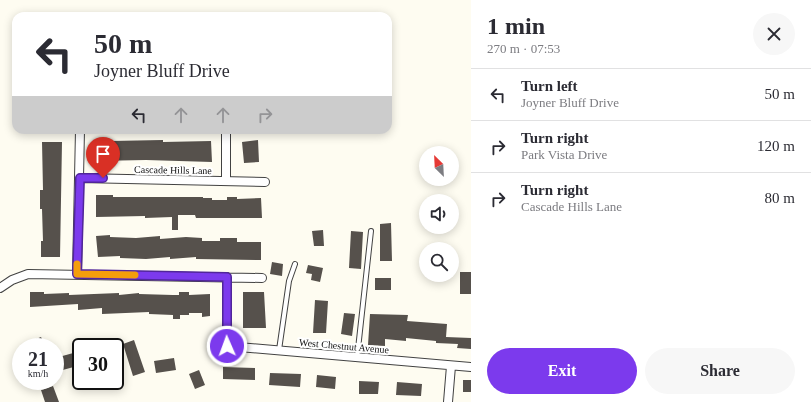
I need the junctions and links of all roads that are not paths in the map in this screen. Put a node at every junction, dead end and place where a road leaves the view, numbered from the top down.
1 (80, 134) edge
2 (226, 134) edge
3 (80, 178) junction
4 (226, 181) junction
5 (265, 182) dead end
6 (371, 231) dead end
7 (295, 264) dead end
8 (77, 274) junction
9 (227, 277) junction
10 (262, 278) dead end
11 (0, 288) edge
12 (215, 345) dead end
13 (227, 346) junction
14 (279, 350) junction
15 (357, 358) junction
16 (451, 366) junction
17 (471, 367) edge
18 (448, 402) edge

1 - 3 street
2 - 4 street
3 - 4 street, Cascade Hills Lane
3 - 8 street
4 - 5 street, Cascade Hills Lane
6 - 15 lane
7 - 14 lane
8 - 9 street
8 - 11 street
9 - 10 street
9 - 13 street
12 - 13 street, West Chestnut Avenue
13 - 14 street, West Chestnut Avenue
14 - 15 street, West Chestnut Avenue
15 - 16 street, West Chestnut Avenue
16 - 17 street, West Chestnut Avenue
16 - 18 street

